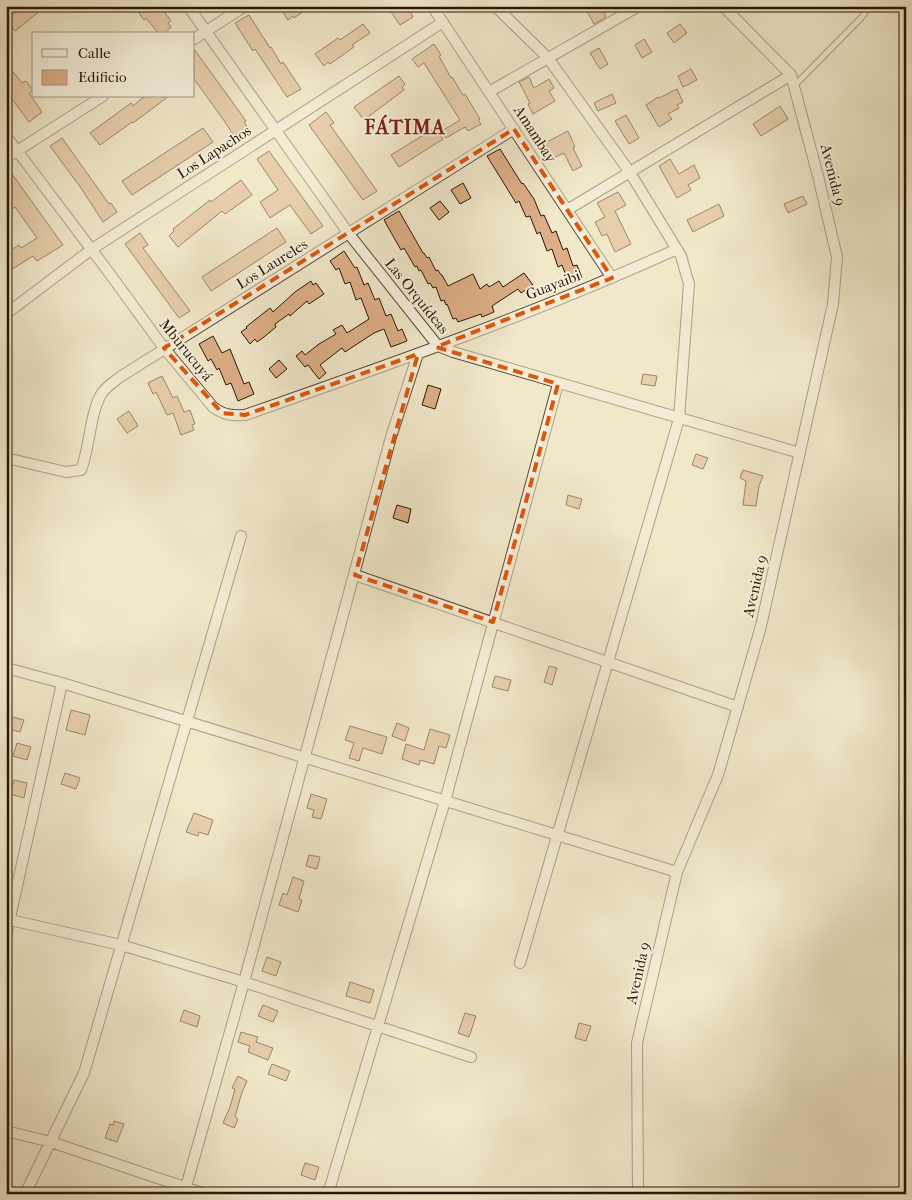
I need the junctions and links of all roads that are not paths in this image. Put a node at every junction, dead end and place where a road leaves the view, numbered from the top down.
1 (188, 6) edge
2 (245, 6) edge
3 (432, 6) edge
4 (496, 6) edge
5 (639, 6) edge
6 (723, 6) edge
7 (870, 6) edge
8 (443, 22) junction
9 (205, 32) junction
10 (195, 38) edge
11 (548, 58) junction
12 (791, 75) junction
13 (794, 86) junction
14 (489, 92) junction
15 (100, 98) edge
16 (514, 129) junction
17 (275, 130) junction
18 (6, 136) edge
19 (17, 151) junction
20 (6, 158) edge
21 (629, 171) junction
22 (567, 210) junction
23 (349, 234) junction
24 (92, 249) junction
25 (677, 249) junction
26 (612, 278) junction
27 (6, 314) edge
28 (438, 346) junction
29 (164, 348) junction
30 (418, 354) junction
31 (558, 384) junction
32 (679, 418) junction
33 (800, 453) junction
34 (6, 458) edge
35 (241, 536) dead end
36 (355, 575) junction
37 (493, 622) junction
38 (608, 662) junction
39 (6, 668) edge
40 (62, 683) junction
41 (738, 706) junction
42 (187, 722) junction
43 (305, 758) junction
44 (445, 801) junction
45 (557, 836) junction
46 (677, 872) junction
47 (8, 919) edge
48 (6, 936) edge
49 (121, 944) junction
50 (520, 963) dead end
51 (244, 982) junction
52 (377, 1027) junction
53 (471, 1058) dead end
54 (6, 1131) edge
55 (51, 1142) junction
56 (184, 1190) edge
57 (26, 1194) edge
58 (205, 1194) edge
59 (328, 1194) edge
60 (638, 1194) edge

1 - 9 street, Las Orquídeas
2 - 9 street
3 - 8 street, Amambay
4 - 11 street
5 - 11 street
6 - 12 street, Avenida 9
7 - 13 lane
8 - 14 street, Amambay
8 - 17 street, Los Lapachos
9 - 10 street
9 - 17 street, Las Orquídeas
11 - 14 street
11 - 21 street
12 - 13 street, Avenida 9
12 - 21 street
13 - 33 street, Avenida 9
14 - 16 street, Amambay
15 - 19 street
16 - 22 street, Amambay
16 - 23 street, Los Laureles
17 - 23 street, Las Orquídeas
17 - 24 street, Los Lapachos
18 - 19 street, Mburucuyá
19 - 20 street
19 - 24 street, Mburucuyá
21 - 22 street
21 - 25 street
22 - 26 street, Amambay
23 - 28 street, Las Orquídeas
23 - 29 street, Los Laureles
24 - 27 street, Los Lapachos
24 - 29 street, Mburucuyá
25 - 26 street, Guayaibi
25 - 32 street
26 - 28 street, Guayaibi
28 - 30 street, Guayaibi
28 - 31 street, Las Orquídeas
29 - 30 street, Mburucuyá
29 - 34 street, Los Laureles
30 - 36 street
31 - 32 street, Las Orquídeas
31 - 37 street
32 - 33 street, Las Orquídeas
32 - 38 street
33 - 41 street, Avenida 9
35 - 42 street
36 - 37 street
36 - 43 street
37 - 38 street
37 - 44 street
38 - 41 street
38 - 45 street
39 - 40 street
40 - 42 street
40 - 47 street
41 - 46 street, Avenida 9
42 - 43 street
42 - 49 street
43 - 44 street
43 - 51 street
44 - 45 street
44 - 52 street
45 - 46 street
45 - 50 street
46 - 60 street, Avenida 9
47 - 48 street
47 - 49 street
49 - 51 street
49 - 55 street
51 - 52 street
51 - 56 street
52 - 53 street
52 - 59 street
54 - 55 street
55 - 56 street
55 - 57 street
56 - 58 street

